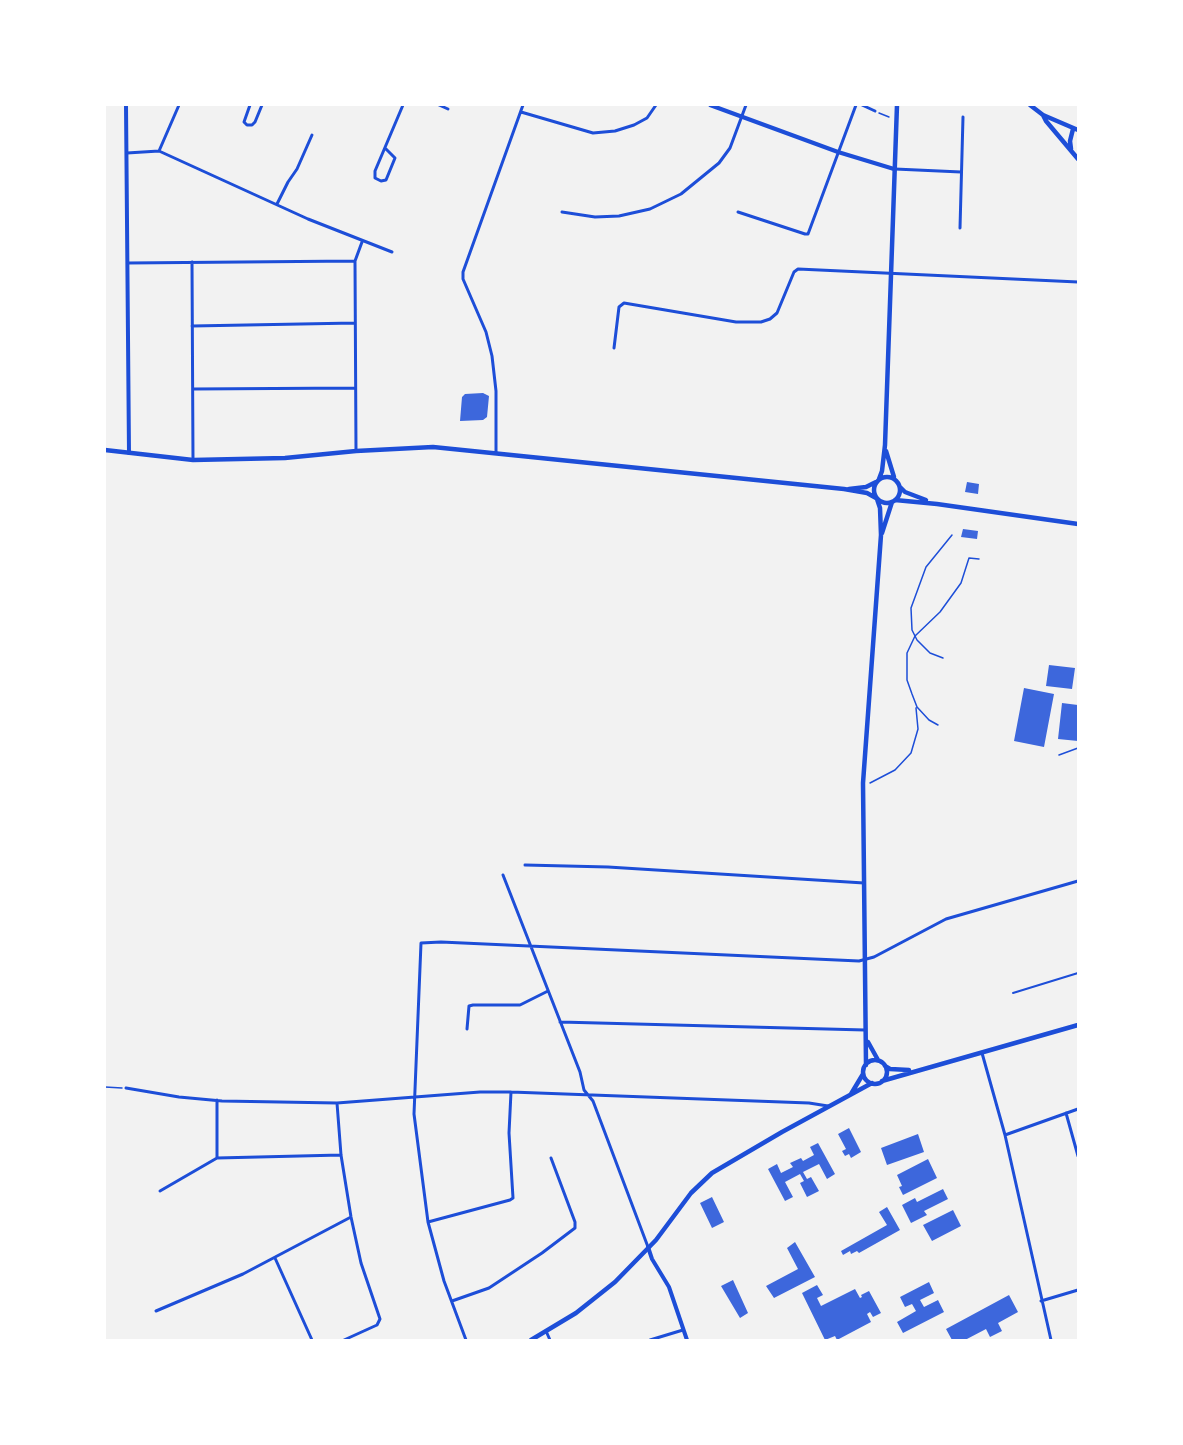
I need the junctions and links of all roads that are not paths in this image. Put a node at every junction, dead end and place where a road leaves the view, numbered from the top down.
1 (126, 105) edge
2 (180, 105) edge
3 (250, 105) edge
4 (262, 105) edge
5 (403, 105) edge
6 (439, 105) edge
7 (523, 105) edge
8 (656, 105) edge
9 (710, 105) edge
10 (746, 105) edge
11 (856, 105) edge
12 (862, 105) edge
13 (897, 105) edge
14 (1031, 106) edge
15 (448, 109) dead end
16 (875, 111) road end
17 (521, 112) junction
18 (1043, 115) junction
19 (742, 117) junction
20 (963, 117) dead end
21 (1076, 129) edge
22 (312, 135) dead end
23 (385, 148) junction
24 (159, 151) junction
25 (1072, 151) junction
26 (838, 152) junction
27 (127, 153) junction
28 (1078, 159) edge
29 (894, 169) junction
30 (962, 172) junction
31 (277, 204) junction
32 (562, 212) dead end
33 (738, 212) dead end
34 (960, 228) dead end
35 (362, 242) junction
36 (392, 252) dead end
37 (355, 261) junction
38 (192, 262) junction
39 (128, 263) junction
40 (890, 274) junction
41 (1078, 282) edge
42 (355, 323) junction
43 (192, 326) junction
44 (614, 348) dead end
45 (193, 388) junction
46 (355, 388) junction
47 (885, 445) junction
48 (105, 450) edge
49 (356, 451) junction
50 (496, 453) junction
51 (129, 454) junction
52 (193, 460) junction
53 (894, 478) junction
54 (877, 481) junction
55 (900, 487) junction
56 (844, 489) junction
57 (877, 498) junction
58 (894, 501) junction
59 (937, 504) junction
60 (1078, 524) edge
61 (881, 535) junction
62 (1078, 748) edge
63 (1059, 755) dead end
64 (525, 865) dead end
65 (503, 875) dead end
66 (1078, 881) edge
67 (864, 883) junction
68 (529, 947) junction
69 (866, 960) junction
70 (1078, 973) edge
71 (549, 991) junction
72 (1012, 993) dead end
73 (560, 1022) junction
74 (1078, 1025) edge
75 (468, 1029) dead end
76 (867, 1030) junction
77 (866, 1039) junction
78 (982, 1052) junction
79 (882, 1063) junction
80 (866, 1065) junction
81 (914, 1071) junction
82 (863, 1074) junction
83 (882, 1081) junction
84 (872, 1083) junction
85 (126, 1088) road end
86 (511, 1092) junction
87 (851, 1094) junction
88 (589, 1095) junction
89 (414, 1098) junction
90 (217, 1100) junction
91 (337, 1103) junction
92 (830, 1107) junction
93 (1078, 1109) edge
94 (1066, 1113) junction
95 (1005, 1135) junction
96 (340, 1155) junction
97 (1078, 1156) edge
98 (217, 1158) junction
99 (551, 1158) dead end
100 (160, 1191) dead end
101 (351, 1217) junction
102 (428, 1222) junction
103 (648, 1247) junction
104 (274, 1258) junction
105 (1078, 1290) edge
106 (1041, 1300) junction
107 (452, 1301) junction
108 (156, 1311) dead end
109 (683, 1330) junction
110 (546, 1331) junction
111 (312, 1340) edge
112 (344, 1340) edge
113 (466, 1340) edge
114 (531, 1340) edge
115 (550, 1340) edge
116 (650, 1340) edge
117 (687, 1340) edge
118 (1051, 1340) edge

1 - 27 street
2 - 24 street
3 - 4 street
5 - 23 street
6 - 15 street
7 - 17 street
8 - 17 street
9 - 19 street
10 - 19 street
11 - 26 street
12 - 16 street
13 - 29 main road
14 - 18 main road
17 - 50 street
18 - 21 main road
18 - 25 main road
19 - 26 street
19 - 32 street
20 - 30 street
21 - 25 main road
22 - 31 street
23 - 23 street
24 - 27 street
24 - 31 street
25 - 28 main road
26 - 29 street
26 - 33 street
27 - 39 street
29 - 30 street
29 - 40 main road
30 - 34 street
31 - 35 street
35 - 36 street
35 - 37 street
37 - 38 street
37 - 42 street
38 - 39 street
38 - 43 street
39 - 51 street
40 - 41 street
40 - 44 street
40 - 47 main road
42 - 43 street
42 - 46 street
43 - 45 street
45 - 46 street
45 - 52 street
46 - 49 street
47 - 53 main road
47 - 54 main road
48 - 51 main road
49 - 50 main road
49 - 52 main road
50 - 56 main road
51 - 52 main road
53 - 54 main road
53 - 55 main road
54 - 56 main road
54 - 57 main road
55 - 58 main road
55 - 59 main road
56 - 57 main road
57 - 58 main road
57 - 61 main road
58 - 59 main road
58 - 61 main road
59 - 60 main road
61 - 67 main road
62 - 63 lane
64 - 67 street
65 - 68 street
66 - 69 street
67 - 69 main road
68 - 69 street
68 - 71 street
68 - 89 street
69 - 76 main road
70 - 72 street
71 - 73 street
71 - 75 street
73 - 76 street
73 - 88 street
74 - 78 main road
76 - 77 main road
77 - 79 main road
77 - 80 main road
78 - 81 main road
78 - 95 street
79 - 80 main road
79 - 81 main road
79 - 83 main road
80 - 82 main road
81 - 83 main road
82 - 84 main road
82 - 87 main road
83 - 84 main road
84 - 87 main road
85 - 90 street
86 - 88 street
86 - 89 street
86 - 102 street
87 - 92 main road
88 - 92 street
88 - 103 street
89 - 91 street
89 - 102 street
90 - 91 street
90 - 98 street
91 - 96 street
92 - 103 main road
93 - 94 street
94 - 95 street
94 - 97 street
95 - 106 street
96 - 98 street
96 - 101 street
98 - 100 street
99 - 107 street
101 - 104 street
101 - 112 street
102 - 107 street
103 - 109 street
103 - 110 main road
104 - 108 street
104 - 111 street
105 - 106 street
106 - 118 street
107 - 113 street
109 - 116 street
109 - 117 street
110 - 114 main road
110 - 115 street

